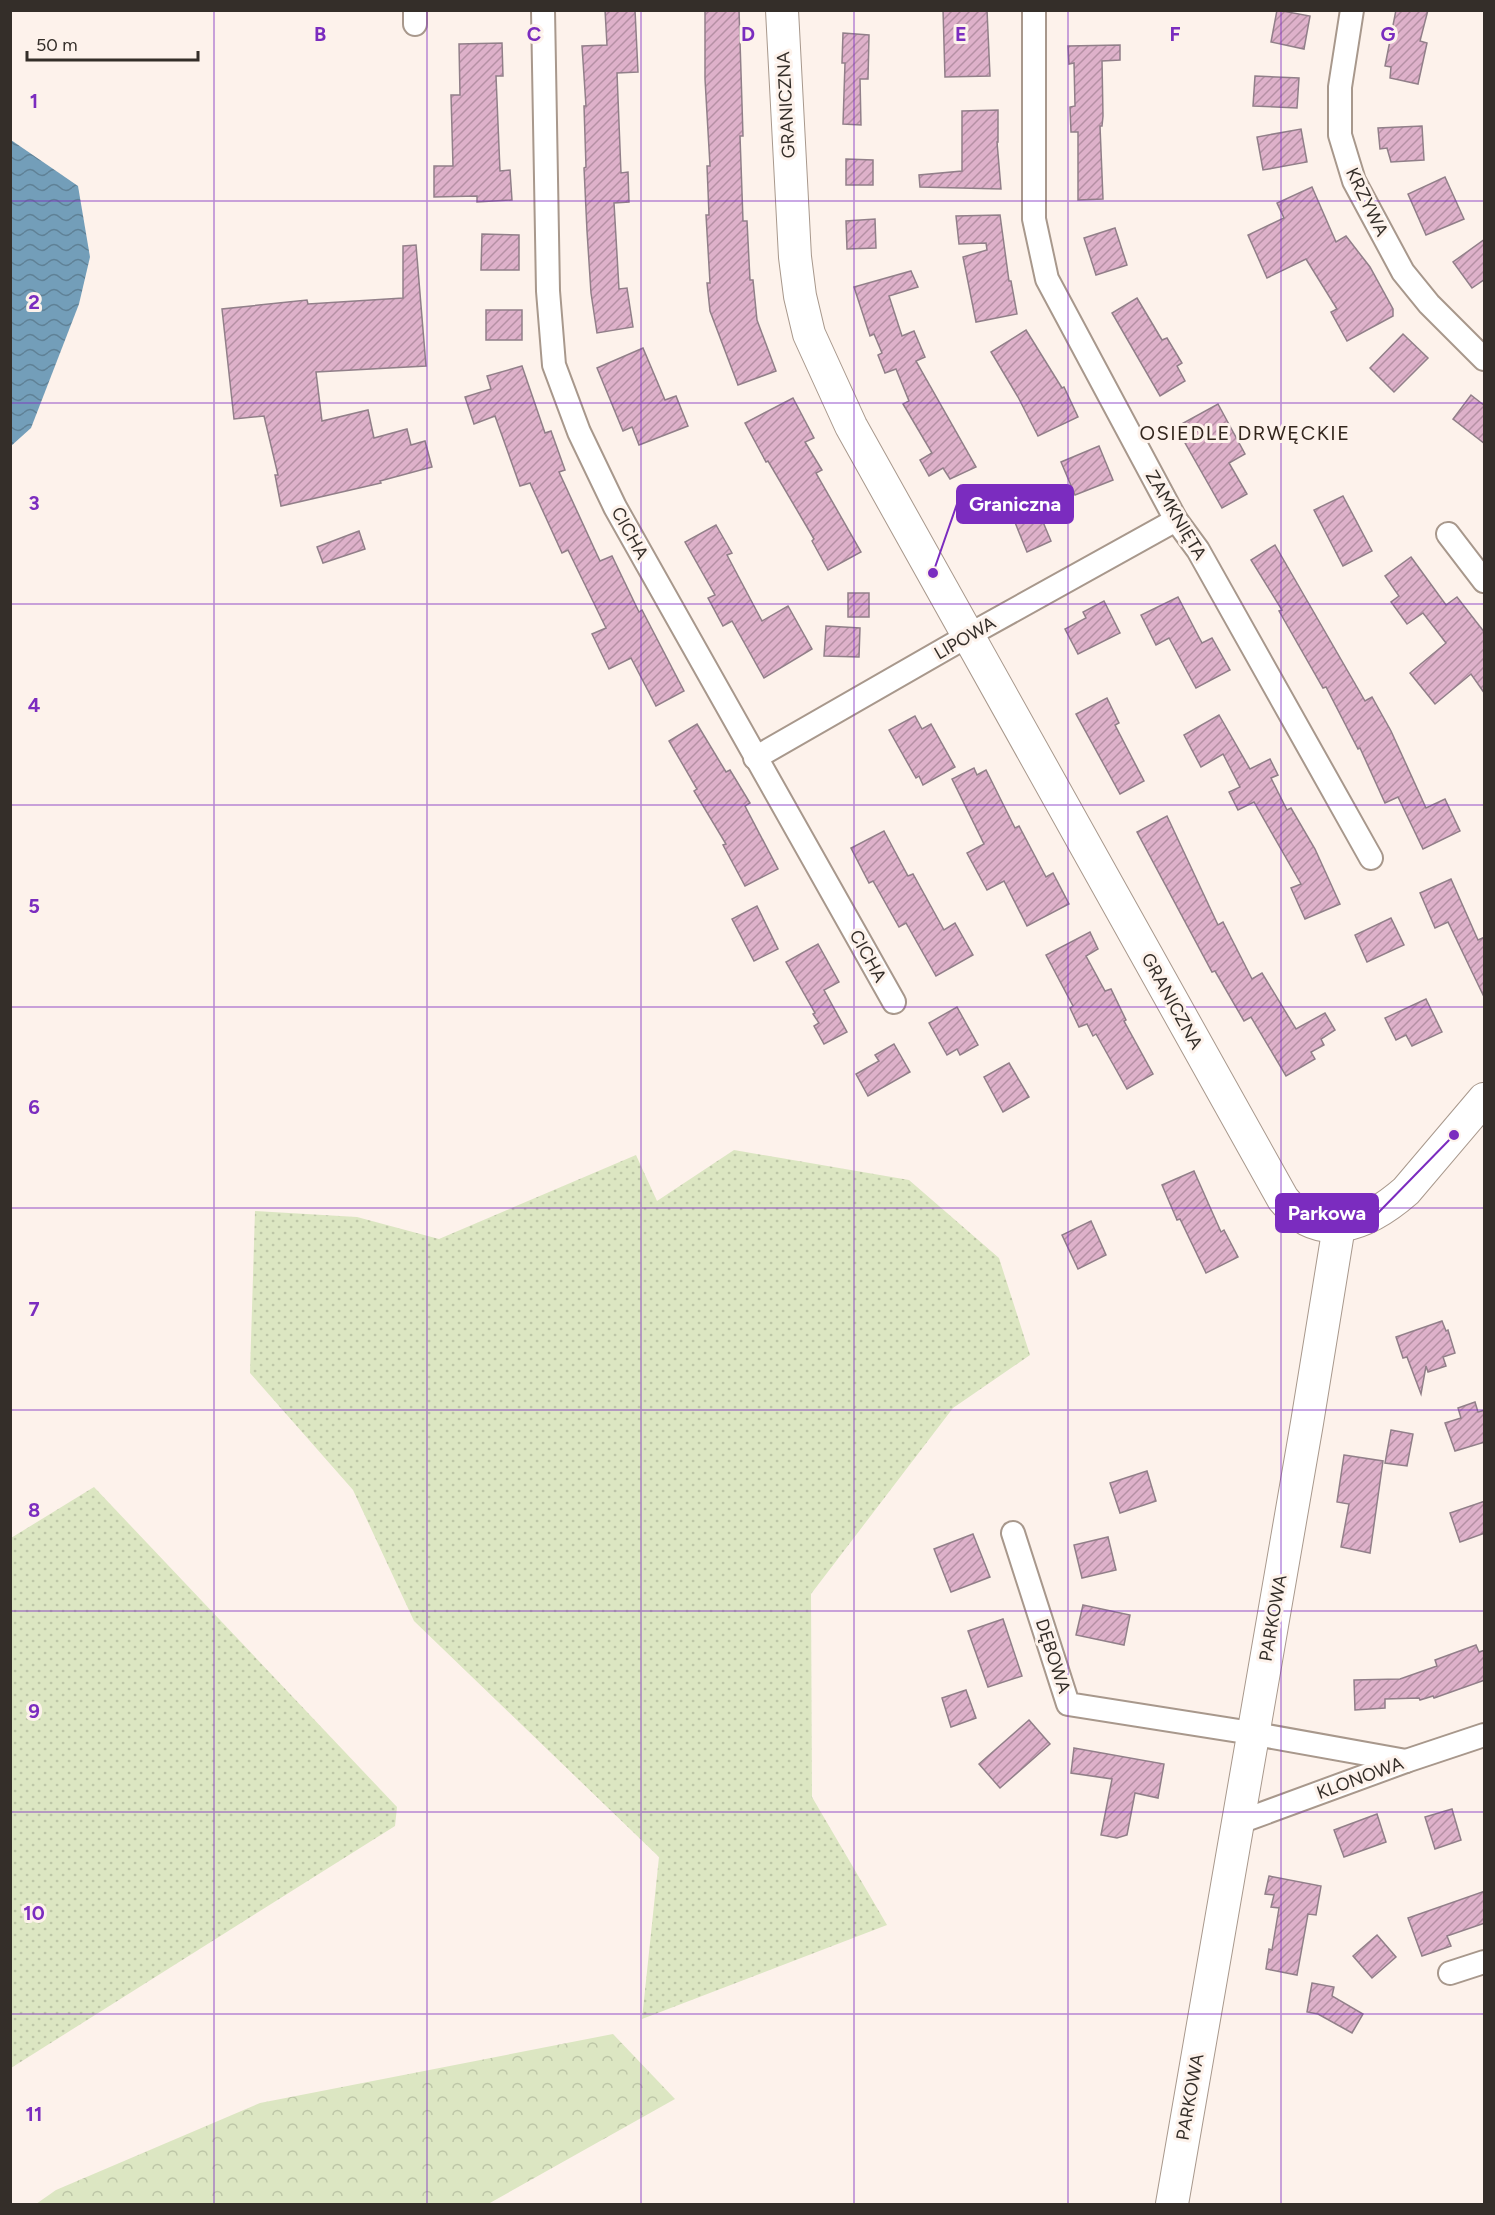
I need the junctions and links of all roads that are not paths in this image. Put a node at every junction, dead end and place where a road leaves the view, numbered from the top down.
1 (543, 10) edge
2 (782, 10) edge
3 (1034, 10) edge
4 (1352, 10) edge
5 (1480, 346) edge
6 (1176, 520) junction
7 (1448, 534) dead end
8 (1485, 580) edge
9 (968, 636) junction
10 (755, 758) junction
11 (1371, 858) dead end
12 (894, 1002) dead end
13 (1485, 1100) edge
14 (1339, 1226) junction
15 (1013, 1533) dead end
16 (1253, 1734) junction
17 (1485, 1735) edge
18 (1406, 1761) junction
19 (1237, 1823) junction
20 (1485, 1962) edge
21 (1450, 1973) dead end
22 (1172, 2205) edge

1 - 10 street, CICHA
2 - 9 street, GRANICZNA
3 - 6 street, ZAMKNIĘTA
4 - 5 street, KRZYWA
6 - 9 street, LIPOWA
6 - 11 street, ZAMKNIĘTA
7 - 8 street
9 - 10 street, LIPOWA
9 - 14 street, GRANICZNA
10 - 12 street, CICHA
13 - 14 street
14 - 16 street, PARKOWA
15 - 16 street, DĘBOWA
16 - 18 street
16 - 19 street, PARKOWA
17 - 18 street, KLONOWA
18 - 19 street, KLONOWA
19 - 22 street, PARKOWA
20 - 21 street

